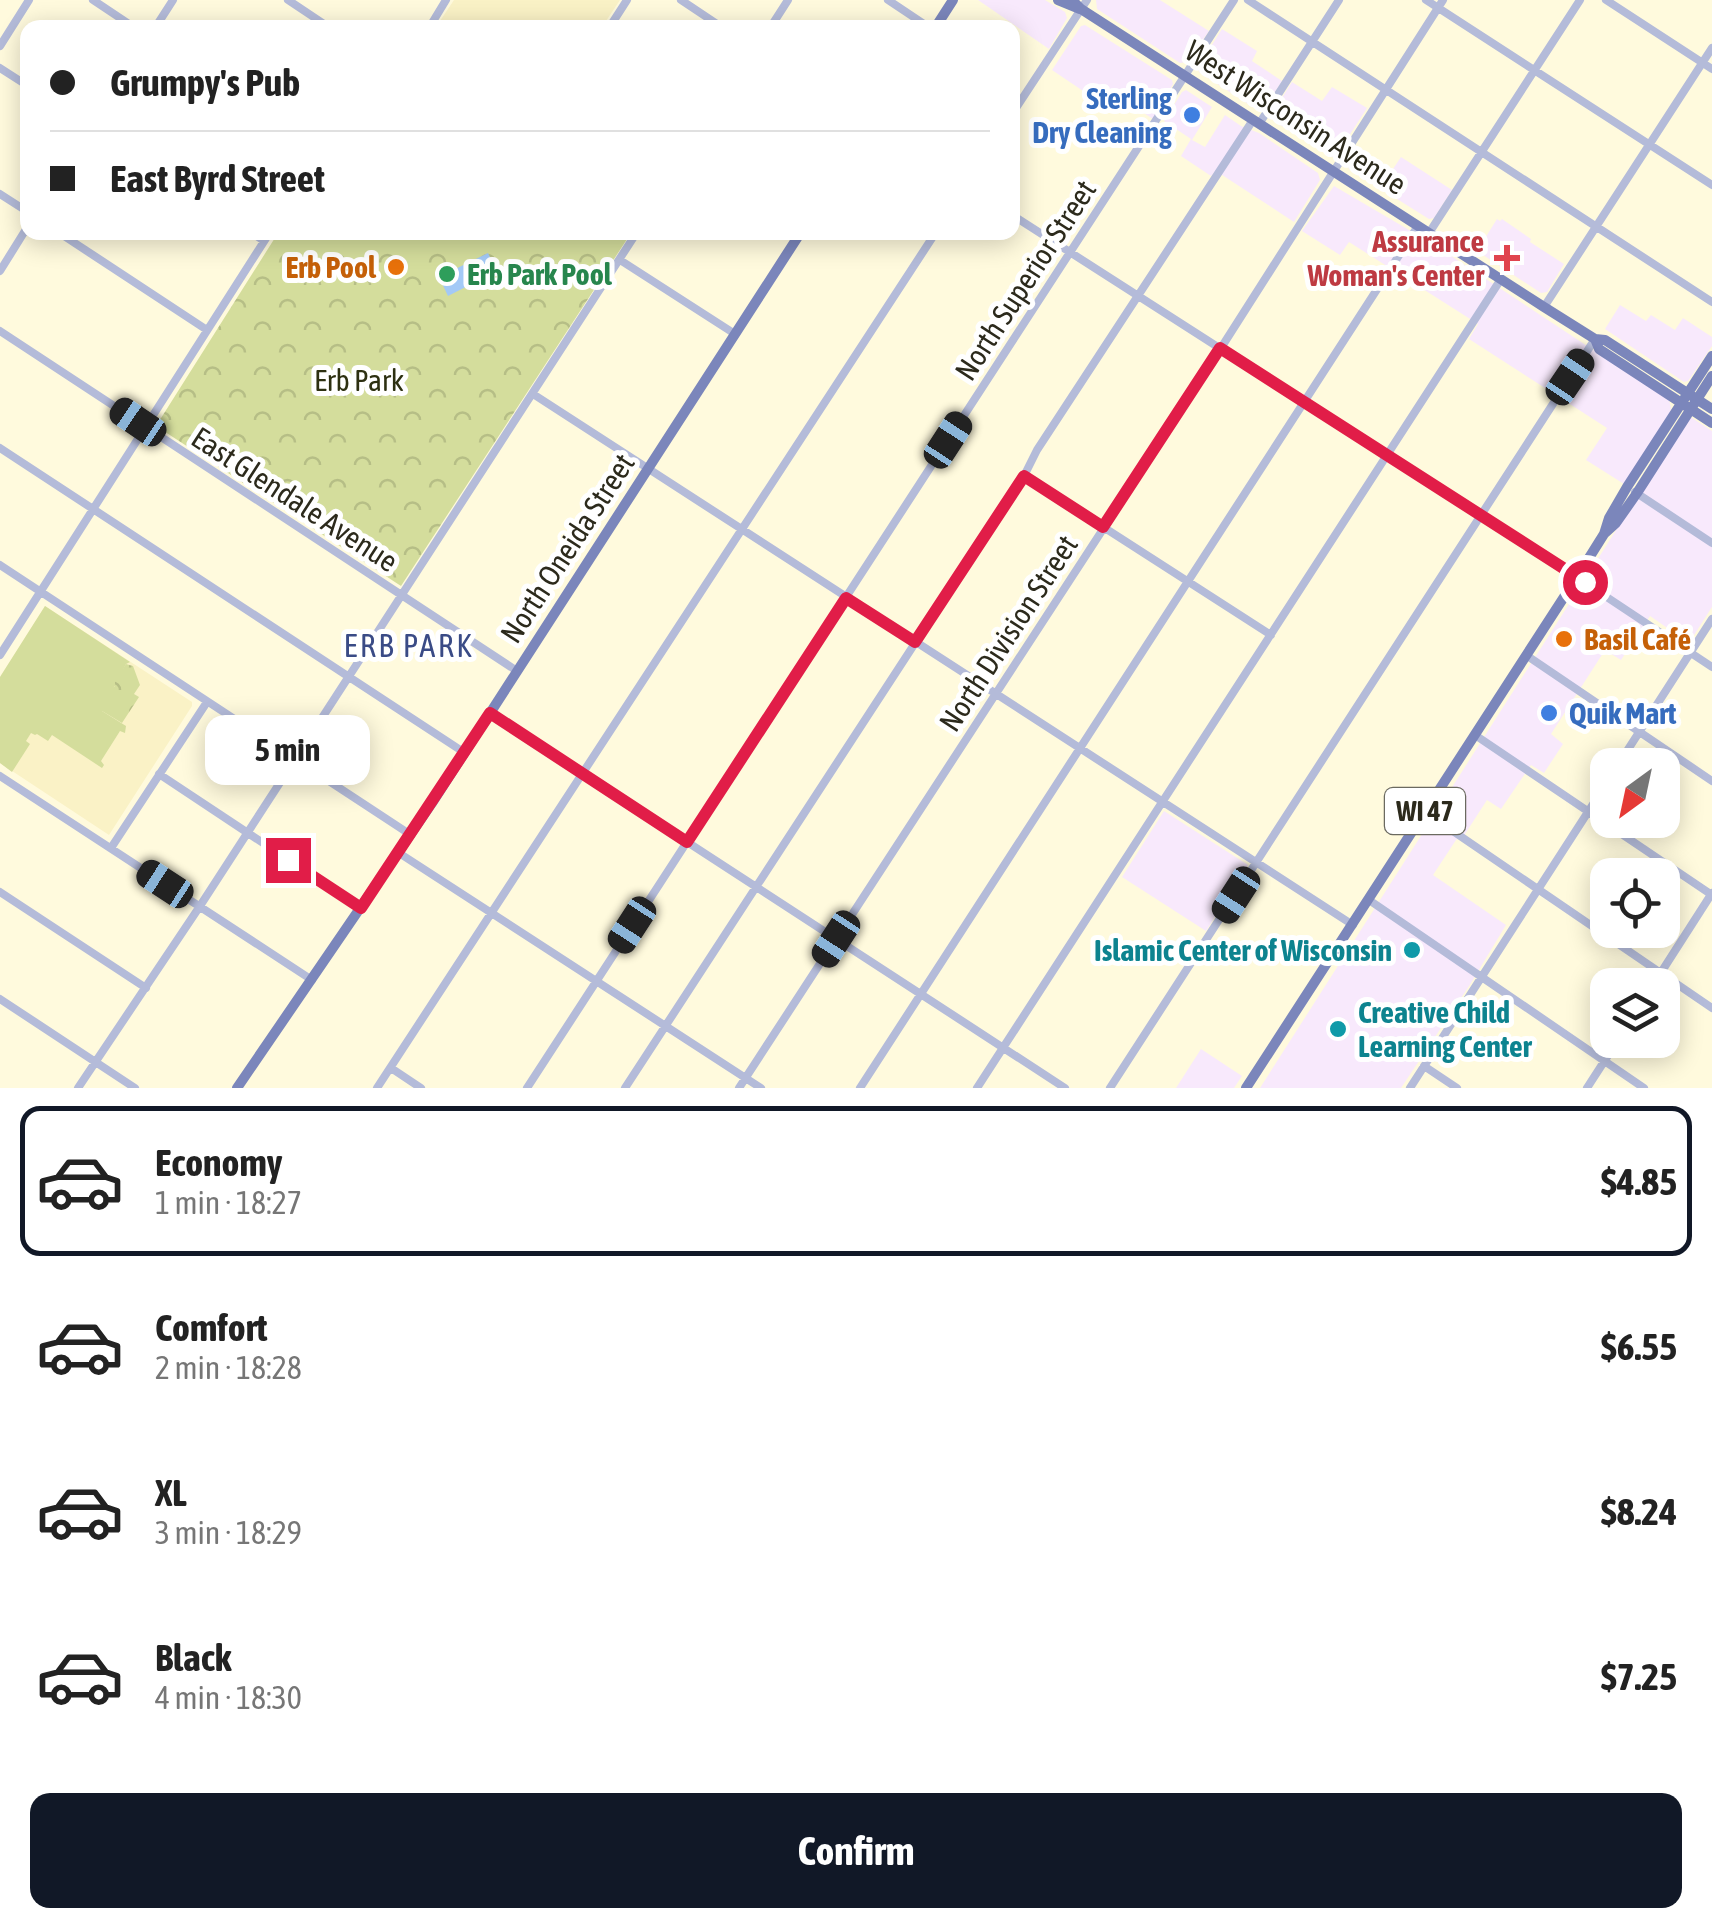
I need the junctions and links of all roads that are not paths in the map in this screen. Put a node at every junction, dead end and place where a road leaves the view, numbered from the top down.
1 (30, 0) edge
2 (93, 0) edge
3 (288, 0) edge
4 (681, 0) edge
5 (888, 0) edge
6 (954, 0) edge
7 (1058, 0) edge
8 (1234, 0) edge
9 (1248, 0) edge
10 (1339, 0) edge
11 (1426, 0) edge
12 (1580, 0) edge
13 (1606, 0) edge
14 (1080, 3) edge
15 (1441, 4) edge
16 (122, 20) edge
17 (318, 20) edge
18 (711, 20) edge
19 (919, 20) edge
20 (938, 20) edge
21 (1312, 42) junction
22 (0, 46) edge
23 (1712, 48) edge
24 (1703, 63) junction
25 (1712, 69) edge
26 (1534, 70) junction
27 (1185, 76) junction
28 (1386, 90) junction
29 (1020, 101) edge
30 (1256, 122) junction
31 (1649, 145) junction
32 (1481, 152) junction
33 (1334, 172) junction
34 (1712, 185) edge
35 (1020, 220) edge
36 (1596, 227) junction
37 (1423, 229) junction
38 (20, 239) edge
39 (70, 240) edge
40 (261, 240) edge
41 (632, 240) edge
42 (796, 240) edge
43 (931, 240) edge
44 (264, 242) joint
45 (1070, 252) junction
46 (620, 260) junction
47 (0, 270) edge
48 (1501, 279) junction
49 (1138, 295) junction
50 (1712, 302) edge
51 (1544, 307) junction
52 (207, 330) junction
53 (0, 331) edge
54 (735, 334) junction
55 (1595, 339) junction
56 (1220, 348) junction
57 (1712, 356) edge
58 (1712, 376) edge
59 (534, 394) junction
60 (1689, 401) junction
61 (1304, 402) junction
62 (1712, 409) edge
63 (1712, 423) edge
64 (145, 427) junction
65 (0, 448) edge
66 (1387, 454) junction
67 (648, 468) junction
68 (1024, 476) junction
69 (1632, 490) junction
70 (93, 508) junction
71 (1481, 516) junction
72 (1103, 527) junction
73 (743, 529) junction
74 (1712, 543) edge
75 (0, 565) edge
76 (1577, 577) junction
77 (1189, 582) junction
78 (40, 592) junction
79 (402, 596) junction
80 (846, 598) junction
81 (1712, 619) edge
82 (1271, 635) junction
83 (915, 642) junction
84 (1690, 652) junction
85 (0, 655) edge
86 (1526, 655) junction
87 (1712, 667) edge
88 (517, 671) junction
89 (349, 676) junction
90 (995, 694) junction
91 (207, 702) junction
92 (490, 713) junction
93 (1640, 732) junction
94 (1475, 734) junction
95 (1080, 748) junction
96 (1629, 748) edge
97 (465, 753) junction
98 (295, 759) junction
99 (159, 774) junction
100 (583, 774) junction
101 (0, 776) edge
102 (1712, 781) edge
103 (1162, 802) junction
104 (1590, 808) edge
105 (1588, 811) junction
106 (1424, 812) junction
107 (247, 833) junction
108 (411, 835) junction
109 (687, 842) junction
110 (111, 848) junction
111 (399, 852) junction
112 (1257, 863) junction
113 (756, 886) junction
114 (1537, 890) junction
115 (0, 892) edge
116 (1712, 894) edge
117 (1368, 900) junction
118 (200, 906) junction
119 (361, 908) junction
120 (493, 914) junction
121 (1353, 925) junction
122 (836, 939) junction
123 (1653, 968) edge
124 (1663, 968) edge
125 (1482, 977) junction
126 (312, 980) junction
127 (596, 981) junction
128 (1680, 986) edge
129 (146, 988) junction
130 (922, 995) junction
131 (0, 999) edge
132 (1712, 1008) edge
133 (666, 1026) junction
134 (1003, 1048) junction
135 (1606, 1058) edge
136 (1604, 1061) junction
137 (96, 1062) junction
138 (1424, 1066) junction
139 (391, 1068) junction
140 (746, 1078) junction
141 (78, 1088) edge
142 (136, 1088) edge
143 (237, 1088) edge
144 (377, 1088) edge
145 (421, 1088) edge
146 (526, 1088) edge
147 (625, 1088) edge
148 (739, 1088) edge
149 (761, 1088) edge
150 (860, 1088) edge
151 (977, 1088) edge
152 (1065, 1088) edge
153 (1110, 1088) edge
154 (1246, 1088) edge
155 (1410, 1088) edge
156 (1457, 1088) edge
157 (1587, 1088) edge
158 (1644, 1088) edge

1 - 22 street
2 - 16 street
3 - 17 street
4 - 18 street
5 - 19 street
6 - 20 main road
7 - 14 main road, West Wisconsin Avenue
8 - 27 street, North Superior Street
9 - 21 street
10 - 21 street
11 - 15 street
12 - 26 street
13 - 24 street
14 - 27 main road, West Wisconsin Avenue
14 - 29 street
15 - 26 street
15 - 28 street, North Division Street
21 - 28 street
21 - 30 street
23 - 24 street
24 - 25 street
24 - 31 street
26 - 31 street
26 - 32 street
27 - 30 main road, West Wisconsin Avenue
27 - 45 street, North Superior Street
28 - 32 street
28 - 33 street, North Division Street
30 - 33 main road, West Wisconsin Avenue
30 - 49 street
31 - 34 street
31 - 36 street
32 - 36 street
32 - 37 street
33 - 37 main road, West Wisconsin Avenue
33 - 56 street, North Division Street
35 - 45 street
36 - 50 street
36 - 51 street
37 - 48 main road, West Wisconsin Avenue
37 - 61 street
38 - 47 street
39 - 52 street
40 - 44 street
41 - 46 street
42 - 54 main road, North Oneida Street
43 - 73 street
44 - 52 street
45 - 49 street
45 - 80 street, North Superior Street
46 - 54 street
46 - 59 street
48 - 51 main road, West Wisconsin Avenue
48 - 66 street
49 - 56 street
49 - 68 street
51 - 55 main road, West Wisconsin Avenue
52 - 64 street
53 - 64 street, East Glendale Avenue
54 - 67 main road, North Oneida Street
55 - 60 main road, West Wisconsin Avenue
55 - 71 street
56 - 61 street
56 - 72 street, North Division Street
57 - 60 main road, WI 47
58 - 60 main road, WI 47
59 - 67 street
59 - 79 street
60 - 62 main road, West Wisconsin Avenue
60 - 63 main road, West Wisconsin Avenue
60 - 69 main road, WI 47
61 - 66 street
61 - 77 street
64 - 70 street
64 - 79 street, East Glendale Avenue
65 - 70 street
66 - 71 street
66 - 82 street
67 - 73 street
67 - 88 main road, North Oneida Street
68 - 72 street
68 - 83 street
69 - 74 street
69 - 76 main road, WI 47
70 - 78 street
70 - 89 street
71 - 76 street
71 - 112 street
72 - 77 street
72 - 90 street, North Division Street
73 - 80 street
73 - 100 street
75 - 78 street
76 - 84 street
76 - 86 main road, WI 47
77 - 82 street
77 - 95 street
78 - 85 street
78 - 91 street
79 - 88 street, East Glendale Avenue
79 - 89 street
80 - 83 street
80 - 109 street, North Superior Street
81 - 84 street
82 - 103 street
83 - 90 street
83 - 113 street
84 - 87 street
84 - 93 street
86 - 93 street
86 - 94 main road, WI 47
88 - 92 main road, North Oneida Street
89 - 97 street
89 - 98 street
90 - 95 street
90 - 122 street, North Division Street
91 - 98 street
91 - 99 street
92 - 97 main road, North Oneida Street
92 - 100 street
93 - 96 street
93 - 102 street
94 - 105 street
94 - 106 main road, WI 47
95 - 103 street
95 - 130 street
97 - 108 main road, North Oneida Street
98 - 107 street
98 - 108 street
99 - 107 street
99 - 110 street
100 - 109 street
100 - 120 street
101 - 110 street
103 - 112 street
103 - 134 street
104 - 105 street
105 - 114 street
105 - 116 street
106 - 114 street
106 - 117 main road, WI 47
107 - 118 street
107 - 119 street
108 - 111 main road, North Oneida Street
109 - 113 street
109 - 127 street, North Superior Street
110 - 118 street
111 - 119 main road, North Oneida Street
111 - 120 street
112 - 121 street
112 - 153 street
113 - 122 street
113 - 133 street
114 - 123 street
114 - 125 street
115 - 129 street
116 - 124 street
117 - 121 main road, WI 47
117 - 125 street
118 - 126 street
118 - 129 street
119 - 126 main road, North Oneida Street
120 - 127 street
120 - 139 street
121 - 154 main road, WI 47
122 - 130 street
122 - 140 street, North Division Street
125 - 136 street
125 - 138 street
126 - 143 main road, North Oneida Street
127 - 133 street
127 - 146 street, North Superior Street
128 - 132 street
129 - 137 street
130 - 134 street
130 - 150 street
131 - 137 street
133 - 140 street
133 - 147 street
134 - 151 street
134 - 152 street
135 - 136 street
136 - 157 street
136 - 158 street
137 - 141 street
137 - 142 street
138 - 155 street
138 - 156 street
139 - 144 street
139 - 145 street
140 - 148 street, North Division Street
140 - 149 street

